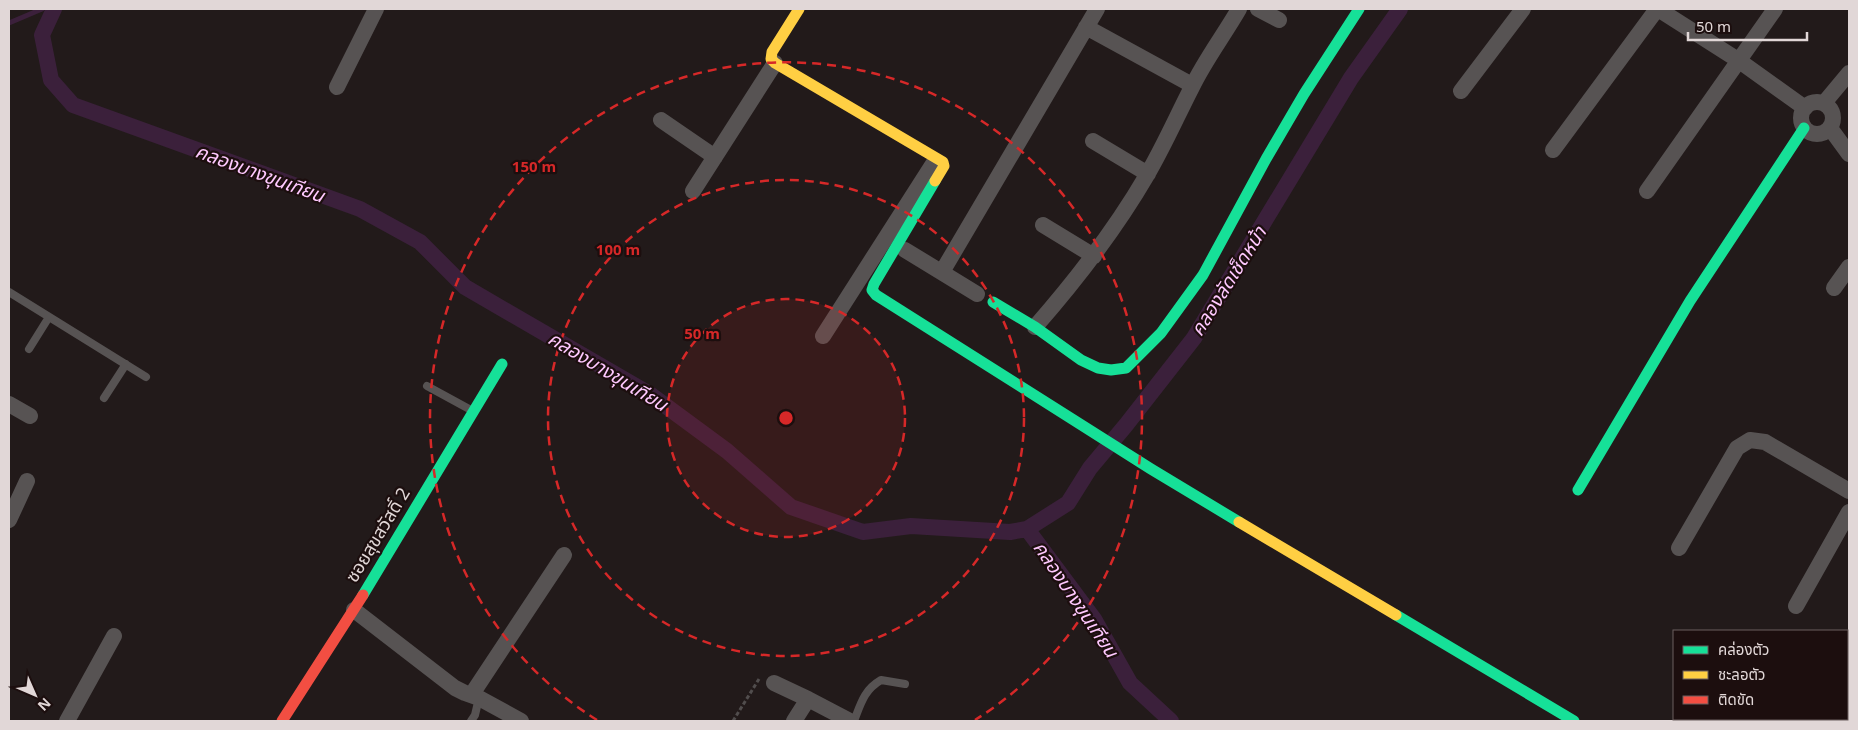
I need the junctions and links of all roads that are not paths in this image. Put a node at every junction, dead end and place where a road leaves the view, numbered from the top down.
1 (376, 9) edge
2 (799, 9) edge
3 (1097, 9) edge
4 (1239, 9) edge
5 (1258, 9) edge
6 (1359, 9) edge
7 (1523, 9) edge
8 (1657, 9) edge
9 (1775, 9) edge
10 (1278, 20) dead end
11 (1086, 27) junction
12 (1738, 60) junction
13 (775, 63) junction
14 (1849, 73) edge
15 (1192, 85) junction
16 (337, 87) dead end
17 (1462, 90) dead end
18 (1824, 103) junction
19 (1805, 108) junction
20 (661, 120) dead end
21 (1804, 128) junction
22 (1830, 128) junction
23 (1093, 141) dead end
24 (1553, 150) dead end
25 (1849, 154) edge
26 (715, 157) junction
27 (937, 158) junction
28 (1148, 174) junction
29 (693, 191) dead end
30 (1647, 191) dead end
31 (1043, 225) dead end
32 (905, 250) dead end
33 (1094, 256) junction
34 (1849, 268) edge
35 (942, 272) junction
36 (1834, 288) dead end
37 (9, 292) edge
38 (977, 294) dead end
39 (993, 302) dead end
40 (49, 317) junction
41 (1035, 327) junction
42 (823, 336) dead end
43 (29, 349) dead end
44 (126, 364) junction
45 (502, 364) dead end
46 (146, 377) dead end
47 (427, 386) dead end
48 (104, 398) dead end
49 (9, 404) edge
50 (473, 411) junction
51 (30, 416) dead end
52 (27, 481) dead end
53 (1578, 490) dead end
54 (1849, 491) edge
55 (1849, 512) edge
56 (9, 520) edge
57 (1679, 548) dead end
58 (564, 555) dead end
59 (1796, 606) dead end
60 (354, 610) junction
61 (114, 636) dead end
62 (774, 683) road end
63 (905, 684) dead end
64 (476, 696) junction
65 (808, 699) junction
66 (66, 721) edge
67 (282, 721) edge
68 (471, 721) edge
69 (521, 721) edge
70 (794, 721) edge
71 (850, 721) edge
72 (854, 721) edge
73 (1574, 721) edge

1 - 16 street
2 - 13 street
3 - 11 street
4 - 15 street
5 - 10 street
6 - 41 street
7 - 17 street
8 - 12 street
8 - 24 street
9 - 12 street
11 - 15 street
11 - 35 street
12 - 19 street
12 - 30 street
13 - 26 street
13 - 27 street
14 - 18 street
15 - 28 street
18 - 19 street
18 - 22 street
19 - 21 street
20 - 26 street
21 - 22 street
21 - 53 street
22 - 25 street
23 - 28 street
26 - 29 street
27 - 42 street
27 - 73 street
28 - 33 street
31 - 33 street
32 - 35 street
33 - 41 street
34 - 36 street
35 - 38 street
37 - 40 lane
39 - 41 street
40 - 43 lane
40 - 44 lane
44 - 46 lane
44 - 48 lane
45 - 50 street, ซอยสุขสวัสดิ์ 2
47 - 50 lane
49 - 51 street
50 - 60 street, ซอยสุขสวัสดิ์ 2
52 - 56 street
54 - 57 street
55 - 59 street
58 - 64 street
60 - 64 street
60 - 67 street, ซอยสุขสวัสดิ์ 2
61 - 66 street
62 - 65 street
63 - 72 lane
64 - 68 lane
64 - 69 street
65 - 70 street
65 - 71 street

